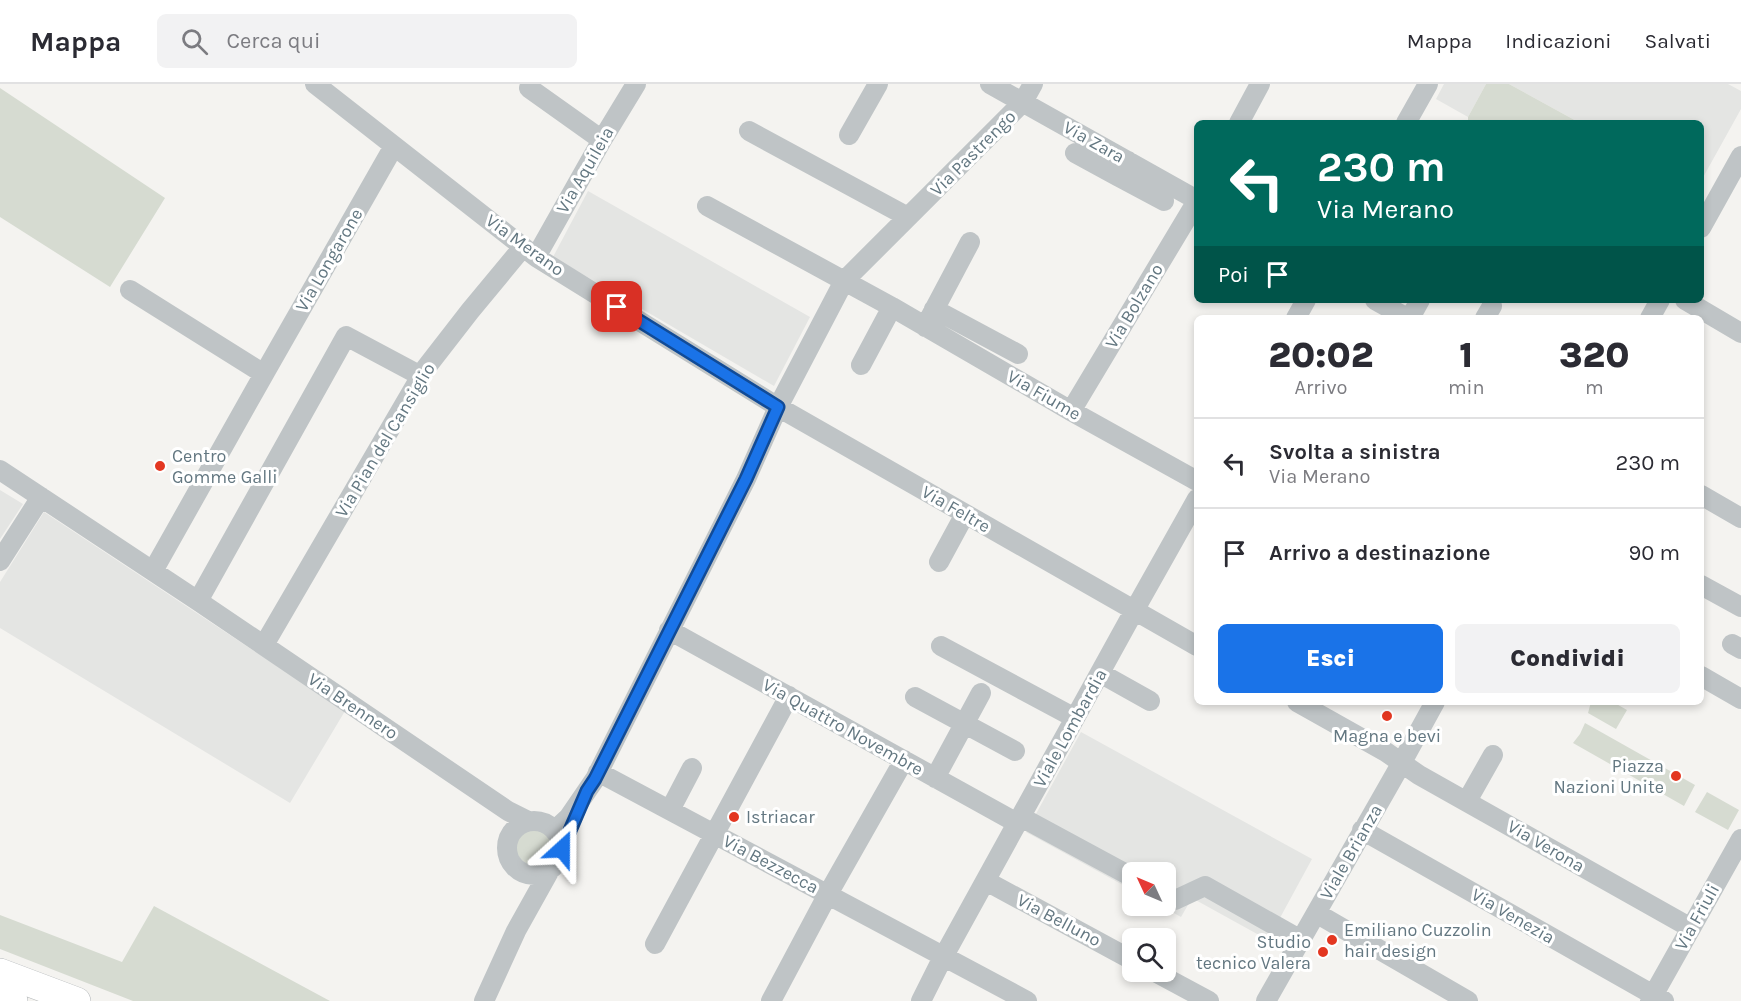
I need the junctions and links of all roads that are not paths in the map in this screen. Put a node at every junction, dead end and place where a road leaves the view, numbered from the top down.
1 (315, 84) edge
2 (636, 84) edge
3 (878, 84) edge
4 (990, 84) edge
5 (1033, 84) edge
6 (1260, 84) edge
7 (1428, 84) edge
8 (529, 88) dead end
9 (1023, 102) junction
10 (1241, 120) edge
11 (1408, 120) edge
12 (749, 131) dead end
13 (849, 135) dead end
14 (602, 140) junction
15 (394, 146) junction
16 (1075, 153) dead end
17 (1741, 156) edge
18 (1124, 169) junction
19 (1194, 199) edge
20 (1164, 201) dead end
21 (1194, 205) edge
22 (707, 206) dead end
23 (908, 217) junction
24 (1704, 223) edge
25 (970, 242) dead end
26 (530, 252) junction
27 (844, 280) junction
28 (130, 290) dead end
29 (1381, 303) edge
30 (1690, 303) edge
31 (892, 307) junction
32 (934, 309) junction
33 (1403, 315) edge
34 (925, 327) junction
35 (1741, 333) edge
36 (1018, 354) dead end
37 (861, 365) dead end
38 (264, 374) junction
39 (421, 376) junction
40 (778, 407) junction
41 (1071, 411) junction
42 (0, 470) edge
43 (1194, 479) edge
44 (41, 497) junction
45 (1704, 497) edge
46 (1194, 504) edge
47 (965, 514) junction
48 (1741, 518) edge
49 (0, 561) edge
50 (939, 562) dead end
51 (153, 571) junction
52 (1704, 587) edge
53 (198, 601) junction
54 (1741, 607) edge
55 (1134, 611) junction
56 (669, 630) junction
57 (1194, 644) edge
58 (264, 645) junction
59 (941, 646) dead end
60 (1101, 673) junction
61 (1704, 677) edge
62 (981, 693) dead end
63 (1739, 694) edge
64 (789, 696) junction
65 (915, 697) dead end
66 (1150, 700) dead end
67 (1302, 705) edge
68 (1433, 705) edge
69 (1075, 718) junction
70 (964, 724) junction
71 (1015, 751) dead end
72 (1493, 755) dead end
73 (904, 760) junction
74 (1401, 764) junction
75 (692, 768) dead end
76 (598, 772) junction
77 (935, 777) junction
78 (587, 791) junction
79 (1467, 801) junction
80 (670, 810) junction
81 (508, 811) junction
82 (1019, 820) junction
83 (528, 821) junction
84 (555, 830) junction
85 (1362, 830) junction
86 (714, 833) junction
87 (1741, 839) edge
88 (507, 842) junction
89 (562, 849) junction
90 (1735, 866) edge
91 (514, 867) junction
92 (550, 870) junction
93 (1122, 872) edge
94 (986, 881) junction
95 (828, 894) junction
96 (1176, 900) edge
97 (1316, 913) junction
98 (1691, 928) junction
99 (516, 931) junction
100 (1301, 940) junction
101 (655, 944) dead end
102 (1122, 955) edge
103 (944, 957) junction
104 (0, 972) edge
105 (1174, 982) edge
106 (0, 996) edge
107 (1655, 999) edge
108 (14, 1001) edge
109 (77, 1001) edge
110 (484, 1001) edge
111 (771, 1001) edge
112 (922, 1001) edge
113 (1027, 1001) edge
114 (1209, 1001) edge
115 (1266, 1001) edge
116 (1468, 1001) edge

1 - 15 street, Via Merano
2 - 14 street, Via Aquileia
3 - 13 street
4 - 9 street, Via Zara
5 - 9 street, Via Pastrengo
6 - 10 street
7 - 11 street
8 - 14 street
9 - 18 street, Via Zara
9 - 23 street, Via Pastrengo
12 - 23 street
14 - 26 street, Via Aquileia
15 - 26 street, Via Merano
15 - 38 street, Via Longarone
16 - 18 street
17 - 24 street
18 - 19 street, Via Zara
18 - 20 street
21 - 41 street, Via Bolzano
22 - 27 street
23 - 27 street, Via Pastrengo
25 - 32 street
26 - 39 street, Via Pian del Cansiglio
26 - 40 street, Via Merano
27 - 31 street, Via Fiume
27 - 40 street, Via Pastrengo
28 - 38 street
29 - 33 street
30 - 35 street
31 - 34 street, Via Fiume
31 - 37 street
32 - 34 street
32 - 36 street
34 - 41 street, Via Fiume
38 - 51 street, Via Longarone
39 - 53 street
39 - 58 street, Via Pian del Cansiglio
40 - 47 street, Via Feltre
40 - 56 street, Via Pastrengo
41 - 43 street, Via Fiume
42 - 44 street, Via Brennero
44 - 49 street
44 - 51 street, Via Brennero
45 - 48 street
46 - 55 street, Viale Lombardia
47 - 50 street
47 - 55 street, Via Feltre
51 - 53 street, Via Brennero
52 - 54 street
53 - 58 street, Via Brennero
55 - 57 street, Via Feltre
55 - 60 street, Viale Lombardia
56 - 64 street, Via Quattro Novembre
56 - 76 street, Via Pastrengo
58 - 81 street, Via Brennero
59 - 69 street
60 - 66 street
60 - 69 street, Viale Lombardia
61 - 63 street
62 - 70 street
64 - 73 street, Via Quattro Novembre
64 - 86 street
65 - 70 street
67 - 74 street, Via Verona
68 - 74 street, Viale Brianza
69 - 82 street, Viale Lombardia
70 - 71 street
70 - 77 street
72 - 79 street
73 - 77 street, Via Quattro Novembre
73 - 95 street
74 - 79 street, Via Verona
74 - 85 street, Viale Brianza
75 - 80 street
76 - 78 street, Via Pastrengo
76 - 80 street, Via Bezzecca
77 - 82 street, Via Quattro Novembre
78 - 84 street, Via Pastrengo
78 - 89 street, Via Pastrengo
79 - 98 street, Via Verona
80 - 86 street, Via Bezzecca
81 - 83 street, Via Brennero
81 - 88 street
82 - 93 street, Via Quattro Novembre
82 - 94 street, Viale Lombardia
83 - 84 street
83 - 88 street
84 - 89 street
85 - 97 street, Viale Brianza
85 - 107 street, Via Venezia
86 - 95 street, Via Bezzecca
86 - 101 street
87 - 90 street, Via Friuli
88 - 91 street
89 - 92 street
90 - 98 street, Via Friuli
91 - 92 street
91 - 99 street
92 - 99 street
94 - 102 street, Via Belluno
94 - 103 street, Viale Lombardia
95 - 103 street, Via Bezzecca
95 - 111 street
96 - 100 street
97 - 100 street, Viale Brianza
97 - 116 street
98 - 107 street, Via Friuli
99 - 110 street
100 - 115 street, Viale Brianza
103 - 112 street, Viale Lombardia
103 - 113 street, Via Bezzecca
104 - 109 highway
105 - 114 street
106 - 108 highway

